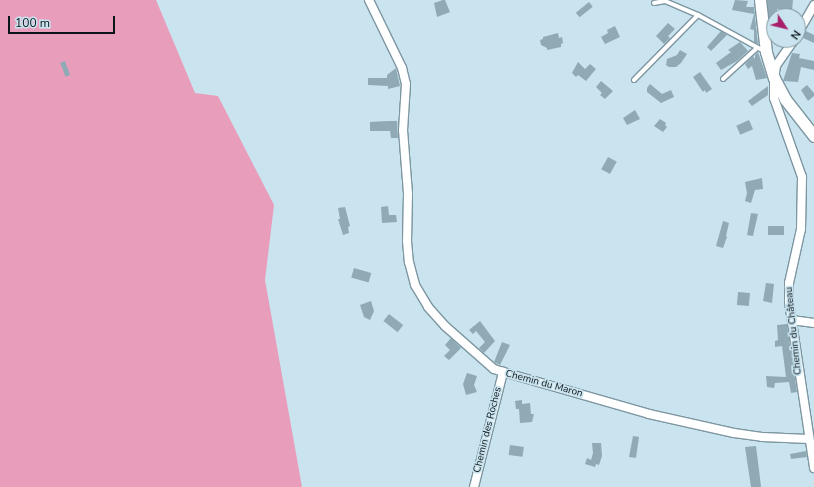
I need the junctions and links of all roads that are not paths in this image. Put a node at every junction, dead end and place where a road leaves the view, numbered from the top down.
1 (369, 0) edge
2 (760, 0) edge
3 (654, 2) dead end
4 (814, 5) edge
5 (698, 16) junction
6 (806, 19) edge
7 (788, 48) edge
8 (762, 50) junction
9 (774, 78) junction
10 (723, 79) dead end
11 (634, 80) dead end
12 (814, 136) edge
13 (792, 320) junction
14 (814, 323) edge
15 (503, 372) junction
16 (809, 439) junction
17 (814, 468) edge
18 (474, 487) edge

1 - 15 street, Chemin du Maron
2 - 8 street
3 - 5 lane
4 - 6 street
5 - 8 lane
5 - 11 lane
7 - 9 street, Chemin du Château
8 - 9 street
8 - 10 lane
9 - 12 street
9 - 13 street, Chemin du Château
13 - 14 street
13 - 16 street, Chemin du Château
15 - 16 street, Chemin du Maron
15 - 18 street, Chemin des Roches
16 - 17 street, Chemin du Château

